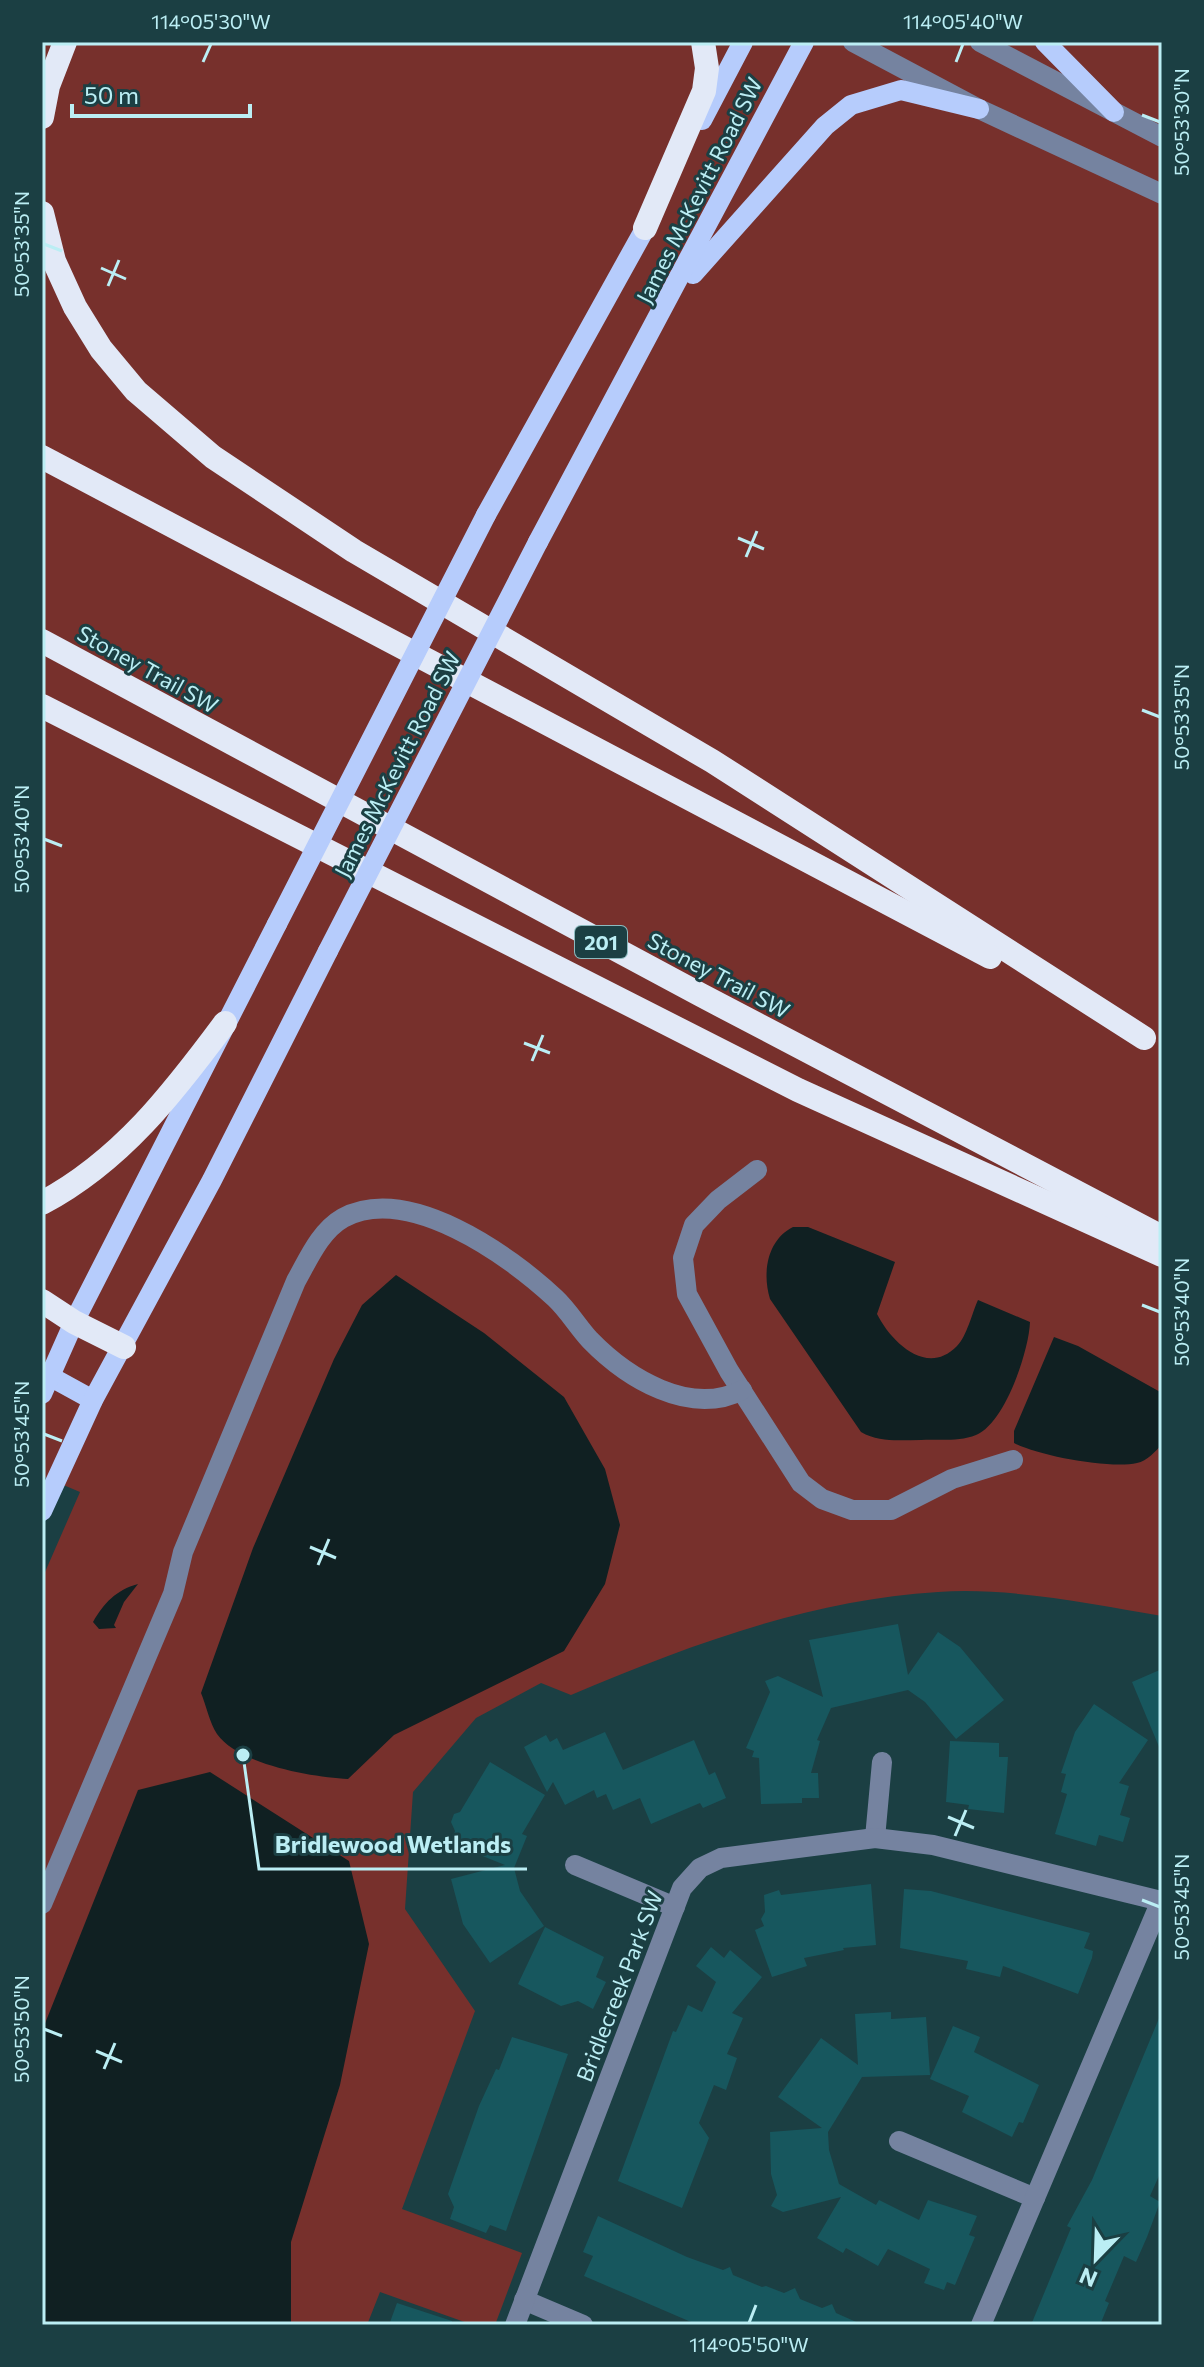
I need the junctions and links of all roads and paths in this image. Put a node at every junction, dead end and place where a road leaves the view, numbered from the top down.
1 (65, 42) edge
2 (703, 42) edge
3 (743, 42) edge
4 (804, 42) edge
5 (853, 42) edge
6 (980, 42) edge
7 (1045, 42) edge
8 (979, 109) junction
9 (1114, 112) junction
10 (42, 117) edge
11 (1162, 137) edge
12 (1162, 194) edge
13 (42, 213) edge
14 (645, 228) junction
15 (667, 305) junction
16 (42, 457) edge
17 (42, 641) edge
18 (42, 706) edge
19 (225, 1023) junction
20 (1153, 1042) edge
21 (757, 1170) dead end
22 (42, 1203) edge
23 (1162, 1237) edge
24 (1162, 1255) edge
25 (42, 1301) edge
26 (74, 1322) junction
27 (124, 1347) junction
28 (44, 1381) edge
29 (742, 1390) junction
30 (93, 1400) junction
31 (1013, 1460) dead end
32 (42, 1511) edge
33 (882, 1762) dead end
34 (875, 1838) junction
35 (575, 1865) dead end
36 (1162, 1900) edge
37 (42, 1904) edge
38 (675, 1907) junction
39 (899, 2141) dead end
40 (1035, 2198) junction
41 (524, 2300) junction
42 (515, 2325) edge
43 (583, 2325) edge
44 (981, 2325) edge

1 - 10 highway
2 - 14 highway
3 - 14 main road, James McKevitt Road SW
4 - 15 main road, James McKevitt Road SW
5 - 8 street
6 - 9 street
7 - 9 main road
8 - 12 street
8 - 15 main road
9 - 11 street
13 - 20 highway
14 - 19 main road, James McKevitt Road SW, bridge
15 - 27 main road, James McKevitt Road SW, bridge
16 - 20 highway
17 - 23 highway, Stoney Trail SW / 201
18 - 24 highway
19 - 22 highway
19 - 26 main road, James McKevitt Road SW
21 - 29 street
25 - 26 highway
26 - 27 highway
26 - 28 main road, James McKevitt Road SW
27 - 30 main road, James McKevitt Road SW
28 - 30 main road
29 - 31 street
29 - 37 street
30 - 32 main road, James McKevitt Road SW
33 - 34 street
34 - 36 street, Bridlecreek Park SW
34 - 38 street, Bridlecreek Park SW
35 - 38 street
36 - 40 street, Bridlecreek Park SW
38 - 41 street, Bridlecreek Park SW
39 - 40 street
40 - 44 street, Bridlecreek Park SW
41 - 42 street, Bridlecreek Park SW
41 - 43 street

